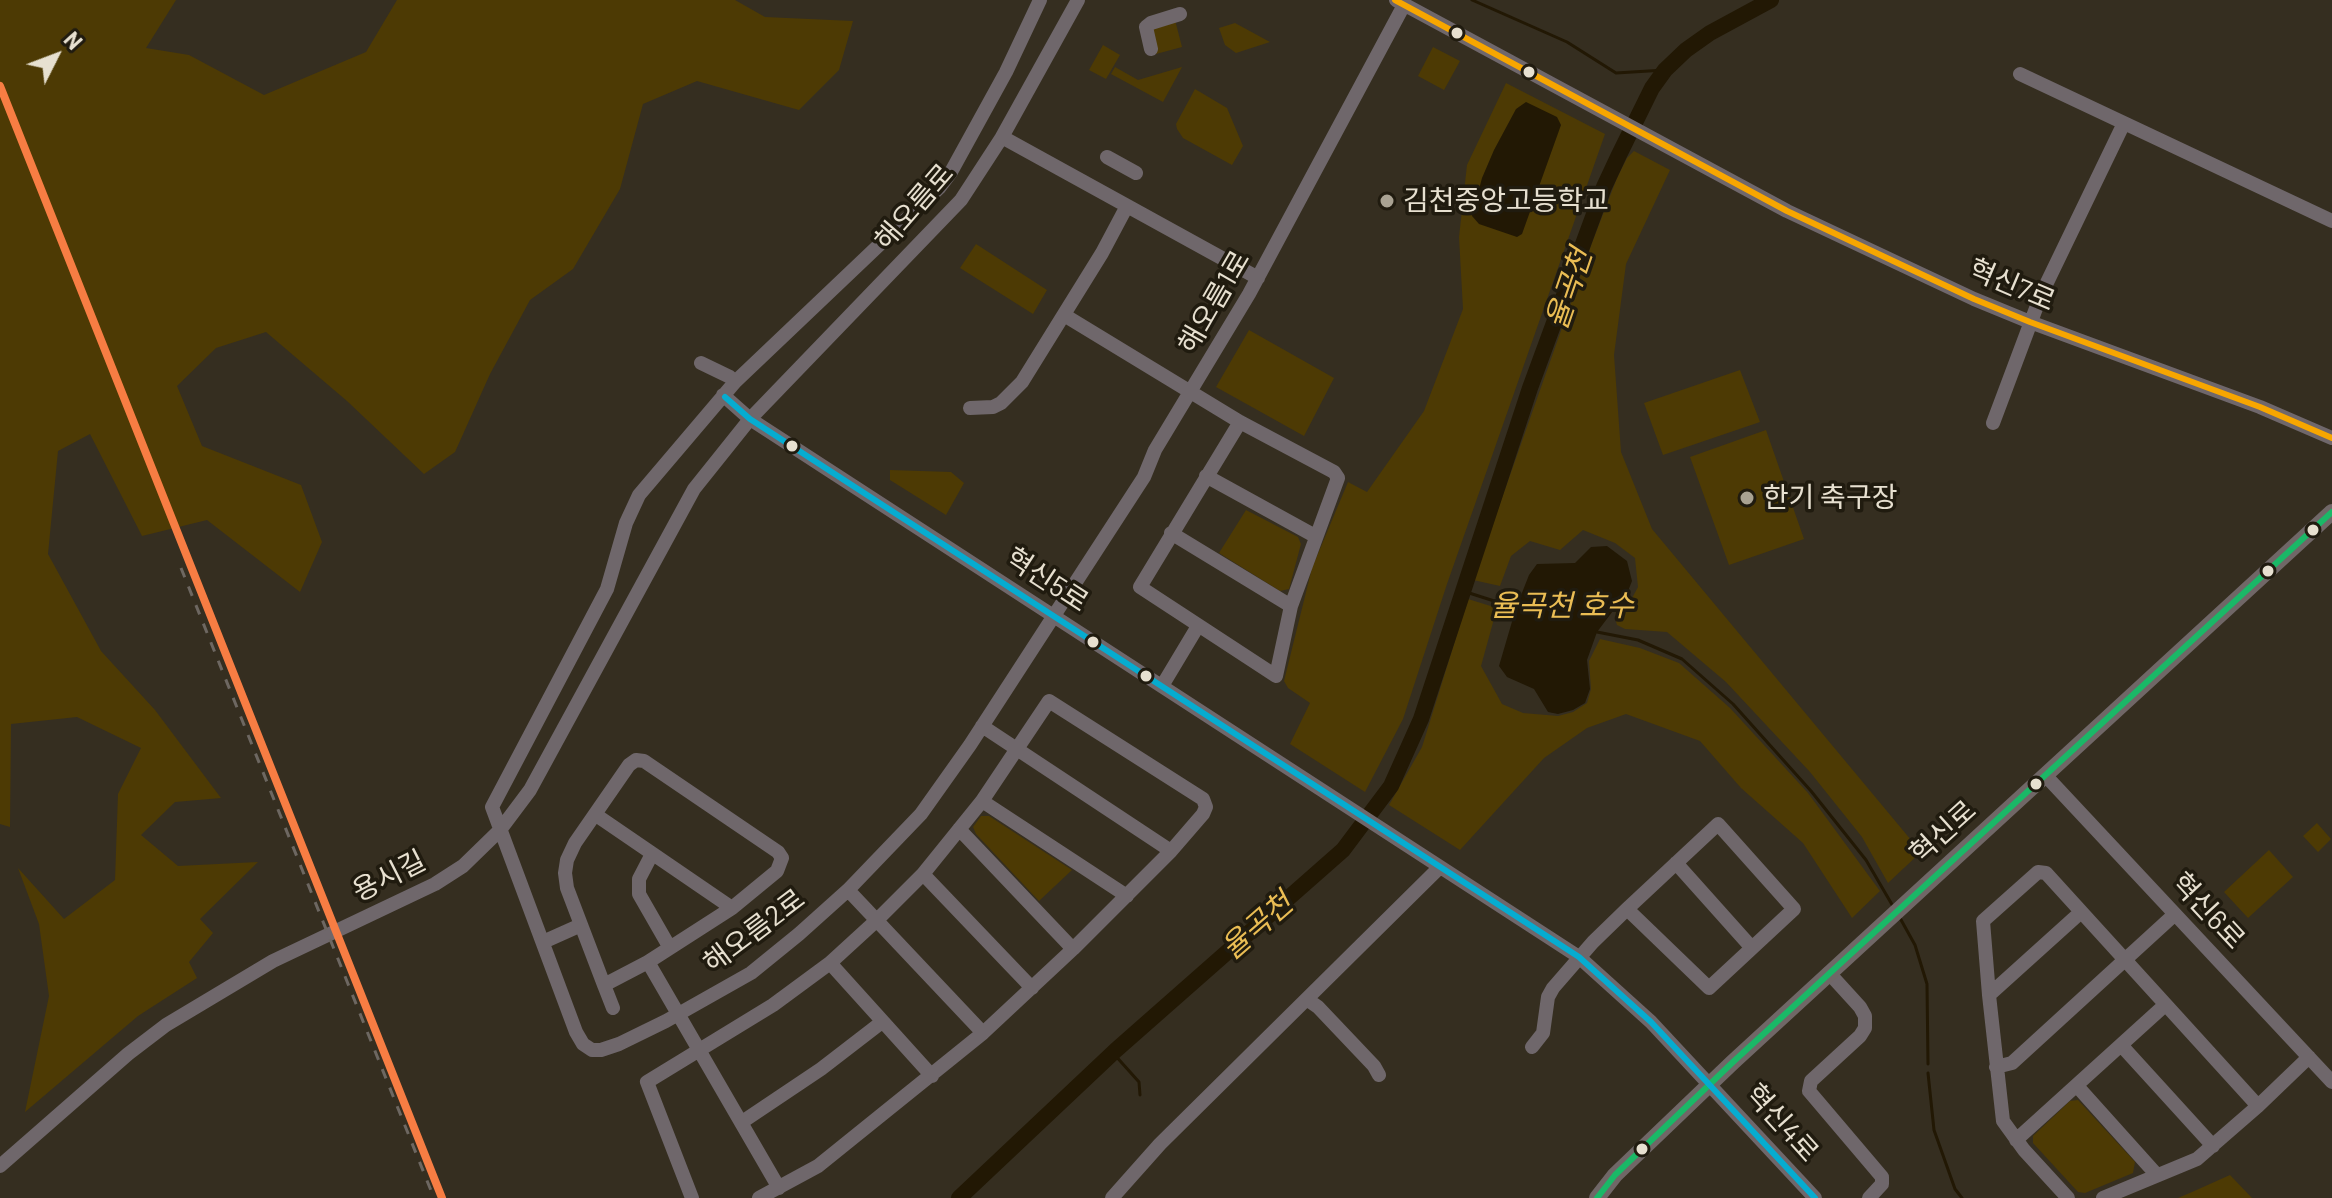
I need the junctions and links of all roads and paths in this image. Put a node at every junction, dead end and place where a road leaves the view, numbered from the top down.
1 (1040, 0) edge
2 (1078, 0) edge
3 (1400, 2) edge
4 (1180, 14) dead end
5 (1151, 49) dead end
6 (2020, 74) dead end
7 (2124, 123) junction
8 (1002, 137) junction
9 (1107, 157) dead end
10 (1136, 173) dead end
11 (1127, 206) junction
12 (2332, 221) edge
13 (1258, 278) junction
14 (1064, 315) junction
15 (2030, 322) junction
16 (701, 363) dead end
17 (730, 377) dead end
18 (1191, 393) junction
19 (723, 395) junction
20 (970, 408) dead end
21 (750, 419) junction
22 (1240, 422) junction
23 (1993, 423) dead end
24 (2332, 438) edge
25 (1206, 476) junction
26 (2332, 512) edge
27 (1171, 533) junction
28 (1315, 536) junction
29 (1291, 606) junction
30 (1053, 615) junction
31 (1198, 626) junction
32 (1162, 686) junction
33 (982, 726) junction
34 (1017, 749) junction
35 (2045, 775) junction
36 (982, 801) junction
37 (596, 815) junction
38 (959, 829) junction
39 (500, 830) junction
40 (1171, 851) junction
41 (652, 854) junction
42 (1676, 863) junction
43 (1440, 867) junction
44 (923, 874) junction
45 (848, 890) junction
46 (1127, 896) junction
47 (732, 908) junction
48 (1627, 909) junction
49 (2081, 912) junction
50 (2175, 914) junction
51 (877, 920) junction
52 (581, 925) junction
53 (543, 942) junction
54 (670, 948) junction
55 (1752, 948) junction
56 (1073, 949) junction
57 (1579, 957) junction
58 (2125, 960) junction
59 (648, 962) junction
60 (830, 963) junction
61 (1829, 973) junction
62 (604, 985) junction
63 (1032, 988) junction
64 (1989, 995) junction
65 (1308, 1000) junction
66 (2165, 1005) junction
67 (613, 1008) dead end
68 (679, 1015) junction
69 (882, 1022) junction
70 (983, 1033) junction
71 (2121, 1045) junction
72 (1532, 1047) dead end
73 (700, 1052) junction
74 (2309, 1057) junction
75 (1996, 1067) junction
76 (1379, 1075) dead end
77 (932, 1076) junction
78 (2332, 1082) edge
79 (1710, 1084) junction
80 (2077, 1086) junction
81 (2258, 1106) junction
82 (742, 1122) junction
83 (2016, 1140) junction
84 (2213, 1146) junction
85 (0, 1166) edge
86 (2156, 1174) junction
87 (779, 1188) junction
88 (692, 1198) edge
89 (759, 1198) edge
90 (1112, 1198) edge
91 (1597, 1198) edge
92 (1815, 1198) edge
93 (1869, 1198) edge
94 (2068, 1198) edge
95 (2103, 1198) edge

1 - 19 street, 해오름2로
2 - 8 street, 해오름로
3 - 13 street, 해오름1로
3 - 15 street, 혁신7로
4 - 5 street
6 - 7 street
7 - 12 street
7 - 15 street
8 - 11 street
8 - 21 street, 해오름로
9 - 10 street
11 - 13 street
11 - 14 street
13 - 18 street, 해오름1로
14 - 18 street
14 - 20 street
15 - 23 street
15 - 24 street, 혁신7로
16 - 17 street
18 - 22 street
18 - 30 street, 해오름1로
19 - 21 street, 혁신5로
19 - 39 street, 해오름2로
21 - 30 street, 혁신5로
21 - 39 street, 해오름로
22 - 25 street
22 - 28 street
25 - 27 street
25 - 28 street
26 - 35 main road, 혁신로
27 - 29 street
27 - 31 street
28 - 29 street
29 - 31 street
30 - 32 street, 혁신5로
30 - 33 street, 해오름2로
31 - 32 street
32 - 43 street, 혁신5로
33 - 34 street
33 - 45 street, 해오름2로
34 - 36 street
34 - 40 street
34 - 40 street
35 - 50 street, 혁신6로
35 - 61 main road, 혁신로
36 - 38 street
36 - 46 street
37 - 41 street
37 - 47 street
37 - 52 street
38 - 44 street
38 - 56 street
39 - 53 street, 해오름2로
39 - 85 street, 용시길
40 - 46 street
41 - 47 street
41 - 54 street
42 - 48 street
42 - 55 street
42 - 55 street
43 - 57 street, 혁신5로
43 - 65 street
44 - 51 street
44 - 63 street
45 - 51 street
45 - 68 street, 해오름2로
46 - 56 street
47 - 54 street
48 - 55 street
48 - 57 street
49 - 58 street
49 - 64 street
49 - 64 street
50 - 58 street
50 - 74 street, 혁신6로
51 - 60 street
51 - 70 street
52 - 53 street
52 - 62 street
53 - 68 street, 해오름2로
54 - 59 street
56 - 63 street
57 - 72 street
57 - 79 street, 혁신4로
58 - 66 street
58 - 75 street
59 - 62 street
59 - 68 street
60 - 69 street
60 - 73 street
61 - 79 main road, 혁신로
61 - 93 street
62 - 67 street
63 - 70 street
64 - 75 street
65 - 76 street
65 - 90 street
66 - 71 street
66 - 81 street
68 - 73 street
69 - 77 street
69 - 82 street
70 - 77 street
71 - 80 street
71 - 84 street
73 - 82 street
73 - 88 street
74 - 78 street, 혁신6로
74 - 81 street
75 - 83 street
77 - 87 street
79 - 91 main road, 혁신로
79 - 92 street, 혁신4로
80 - 83 street
80 - 86 street
81 - 84 street
82 - 87 street
83 - 94 street
84 - 86 street
86 - 95 street
87 - 89 street

